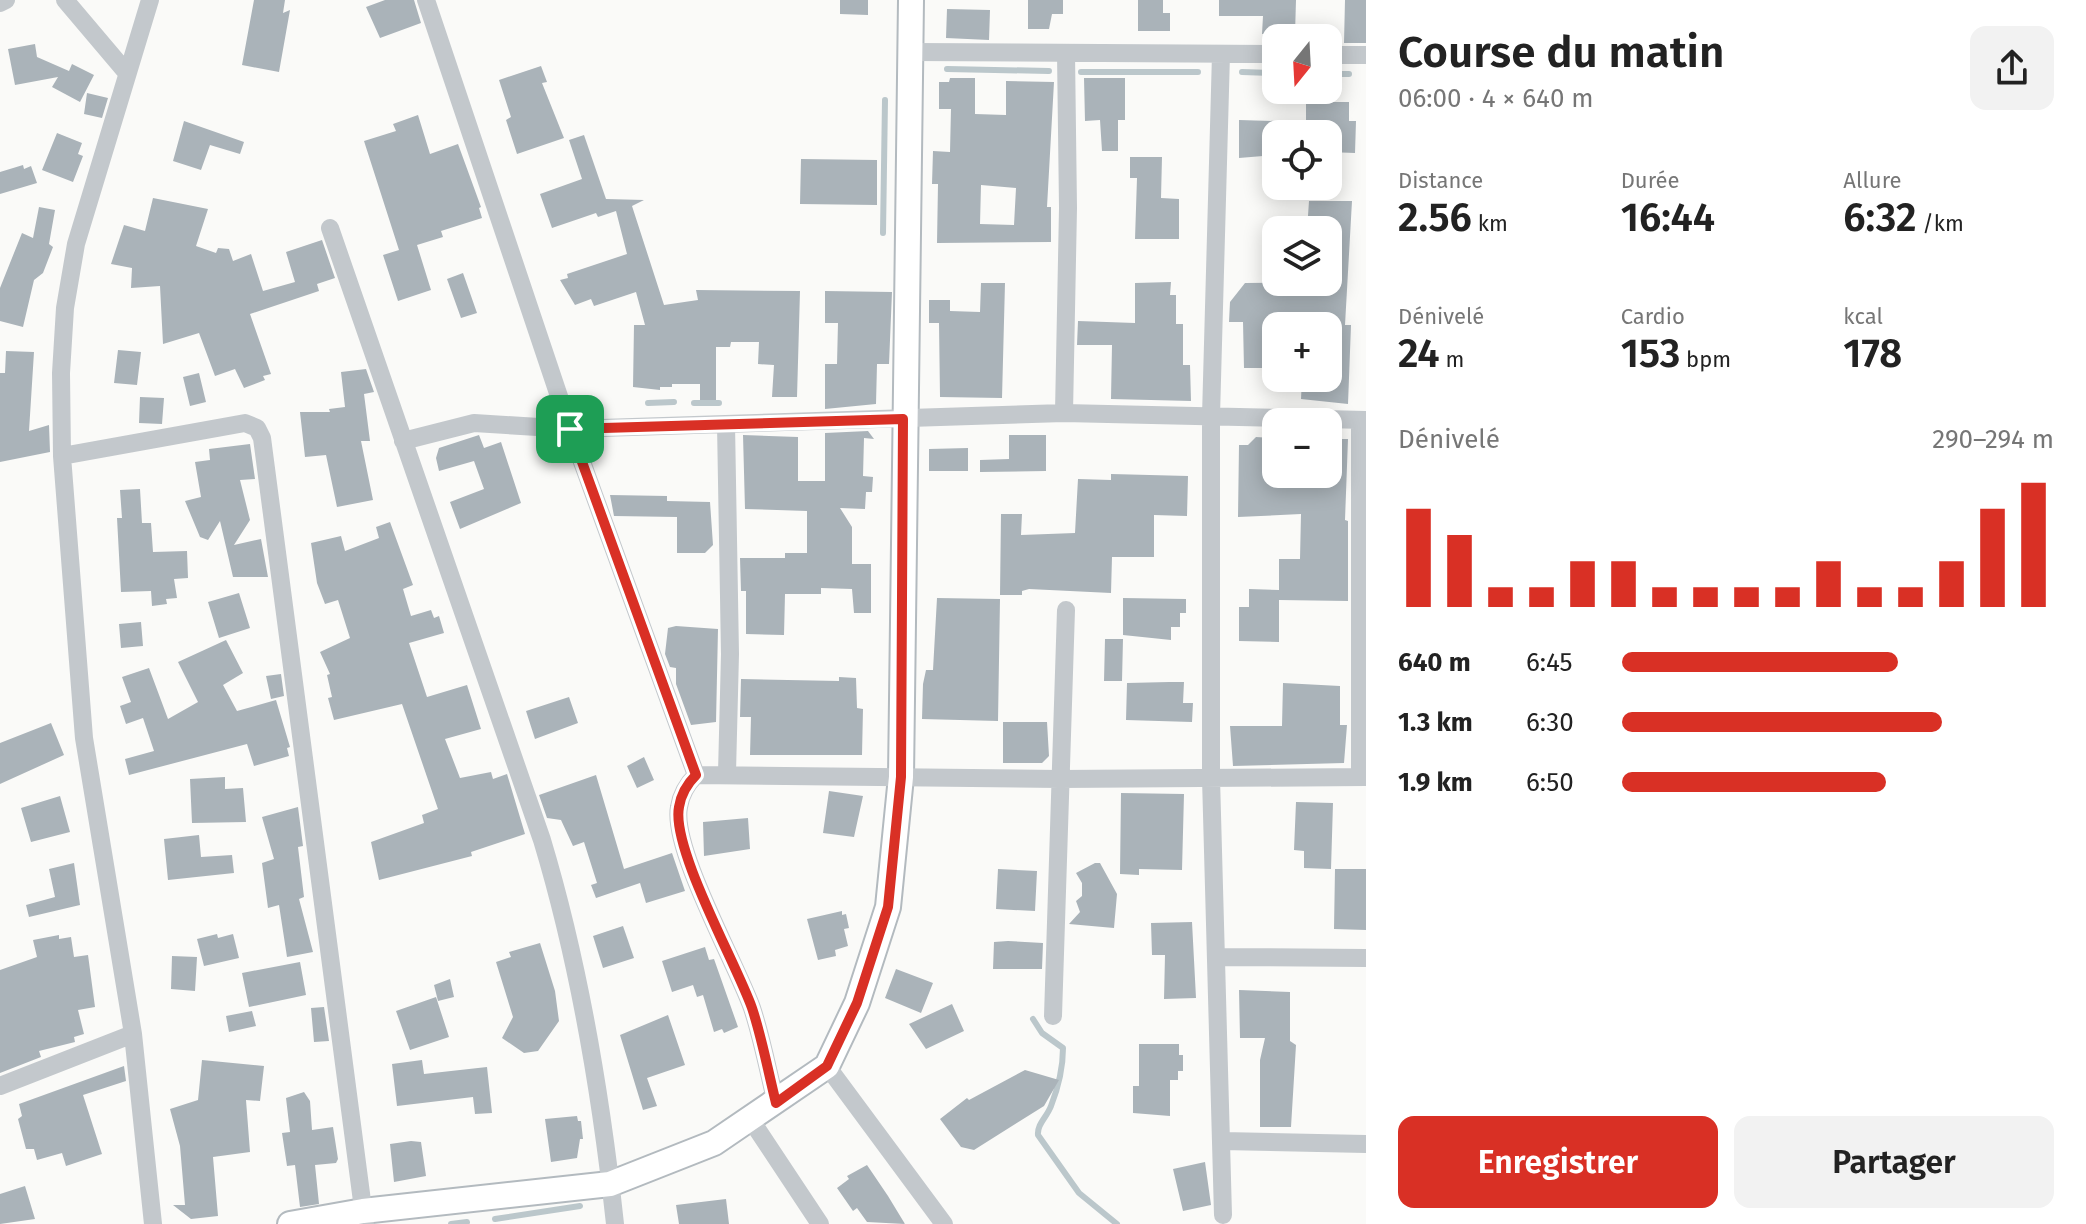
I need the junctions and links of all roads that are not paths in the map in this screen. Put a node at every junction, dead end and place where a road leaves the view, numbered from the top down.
1 (6, 0) edge
2 (65, 0) edge
3 (150, 0) edge
4 (426, 0) edge
5 (911, 0) edge
6 (0, 3) edge
7 (912, 52) junction
8 (1066, 53) junction
9 (1221, 54) junction
10 (1262, 54) edge
11 (1342, 55) edge
12 (1366, 55) edge
13 (126, 72) junction
14 (330, 228) dead end
15 (1064, 413) junction
16 (1211, 416) junction
17 (903, 419) junction
18 (1363, 420) edge
19 (726, 424) junction
20 (570, 429) junction
21 (403, 441) junction
22 (62, 456) junction
23 (1066, 610) dead end
24 (727, 773) junction
25 (696, 775) junction
26 (901, 777) junction
27 (1363, 777) edge
28 (1211, 778) junction
29 (1060, 779) junction
30 (1216, 957) junction
31 (1366, 958) edge
32 (1053, 1016) dead end
33 (133, 1034) junction
34 (827, 1066) junction
35 (0, 1086) edge
36 (776, 1103) junction
37 (751, 1120) junction
38 (1222, 1141) junction
39 (1366, 1144) edge
40 (610, 1184) junction
41 (1223, 1215) dead end
42 (364, 1218) edge
43 (153, 1224) edge
44 (290, 1224) edge
45 (615, 1224) edge
46 (820, 1224) edge
47 (944, 1224) edge

1 - 6 street
2 - 13 street
3 - 13 street
4 - 20 street
5 - 7 street
7 - 8 street
7 - 17 street
8 - 9 street
8 - 15 street
9 - 10 street
9 - 16 street
11 - 12 street
13 - 22 street
14 - 21 street
15 - 16 street
15 - 17 street
16 - 18 street
16 - 28 street
17 - 19 street
17 - 26 street
18 - 27 street
19 - 20 street
19 - 24 street
20 - 21 street
20 - 25 street
21 - 40 street
22 - 33 street
22 - 42 street
23 - 29 street
24 - 25 street
24 - 26 street
25 - 36 street
26 - 29 street
26 - 34 street
27 - 28 street
28 - 29 street
28 - 30 street
29 - 32 street
30 - 31 street
30 - 38 street
33 - 35 street
33 - 43 street
34 - 36 street
34 - 47 street
36 - 37 street
37 - 40 street
37 - 46 street
38 - 39 street
38 - 41 street
40 - 42 street
40 - 45 street
42 - 44 street

